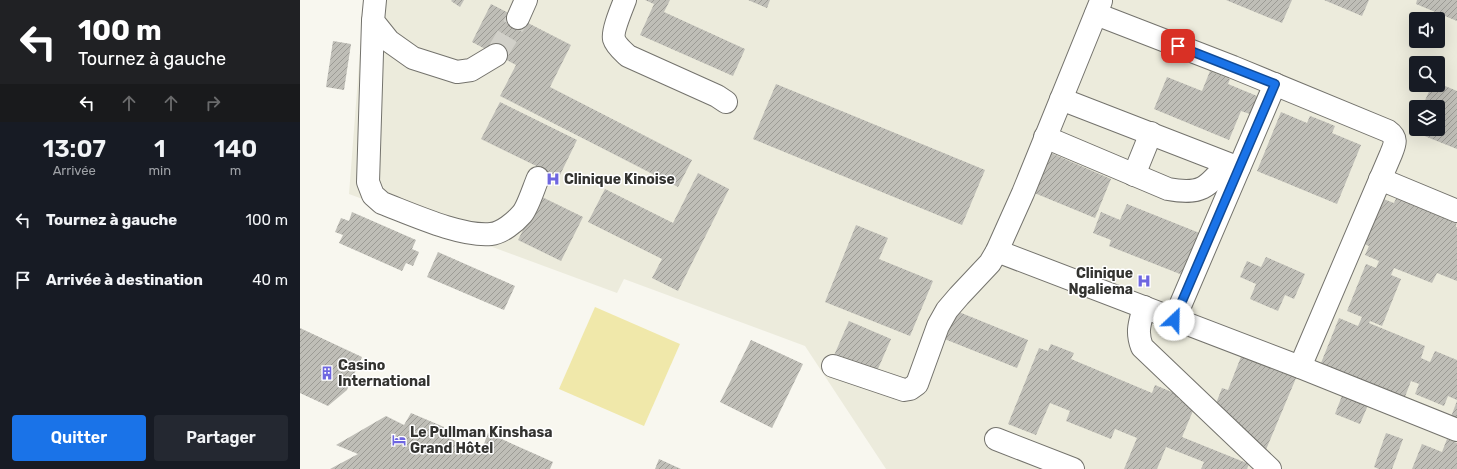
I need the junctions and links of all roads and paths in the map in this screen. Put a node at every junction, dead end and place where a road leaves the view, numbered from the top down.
1 (625, 0) edge
2 (1099, 7) edge
3 (374, 11) edge
4 (496, 55) tunnel mouth
5 (1275, 84) junction
6 (1061, 99) junction
7 (726, 102) dead end
8 (1151, 133) junction
9 (1045, 136) junction
10 (1233, 166) junction
11 (1134, 174) junction
12 (538, 178) dead end
13 (1380, 179) junction
14 (1457, 212) edge
15 (997, 252) junction
16 (1144, 307) junction
17 (1174, 320) junction
18 (833, 366) dead end
19 (1300, 367) junction
20 (1457, 430) edge
21 (996, 439) dead end
22 (1073, 469) edge
23 (1270, 469) edge

1 - 7 lane
2 - 5 lane
2 - 6 lane
3 - 4 lane
3 - 12 lane
5 - 10 lane
5 - 13 lane
6 - 8 lane
6 - 9 lane
8 - 10 lane
8 - 11 lane
9 - 11 lane
9 - 15 lane
10 - 11 lane
10 - 17 lane
13 - 14 lane
13 - 19 lane
15 - 16 lane
15 - 18 lane
16 - 17 lane
16 - 23 lane
17 - 19 lane
19 - 20 lane
21 - 22 lane

